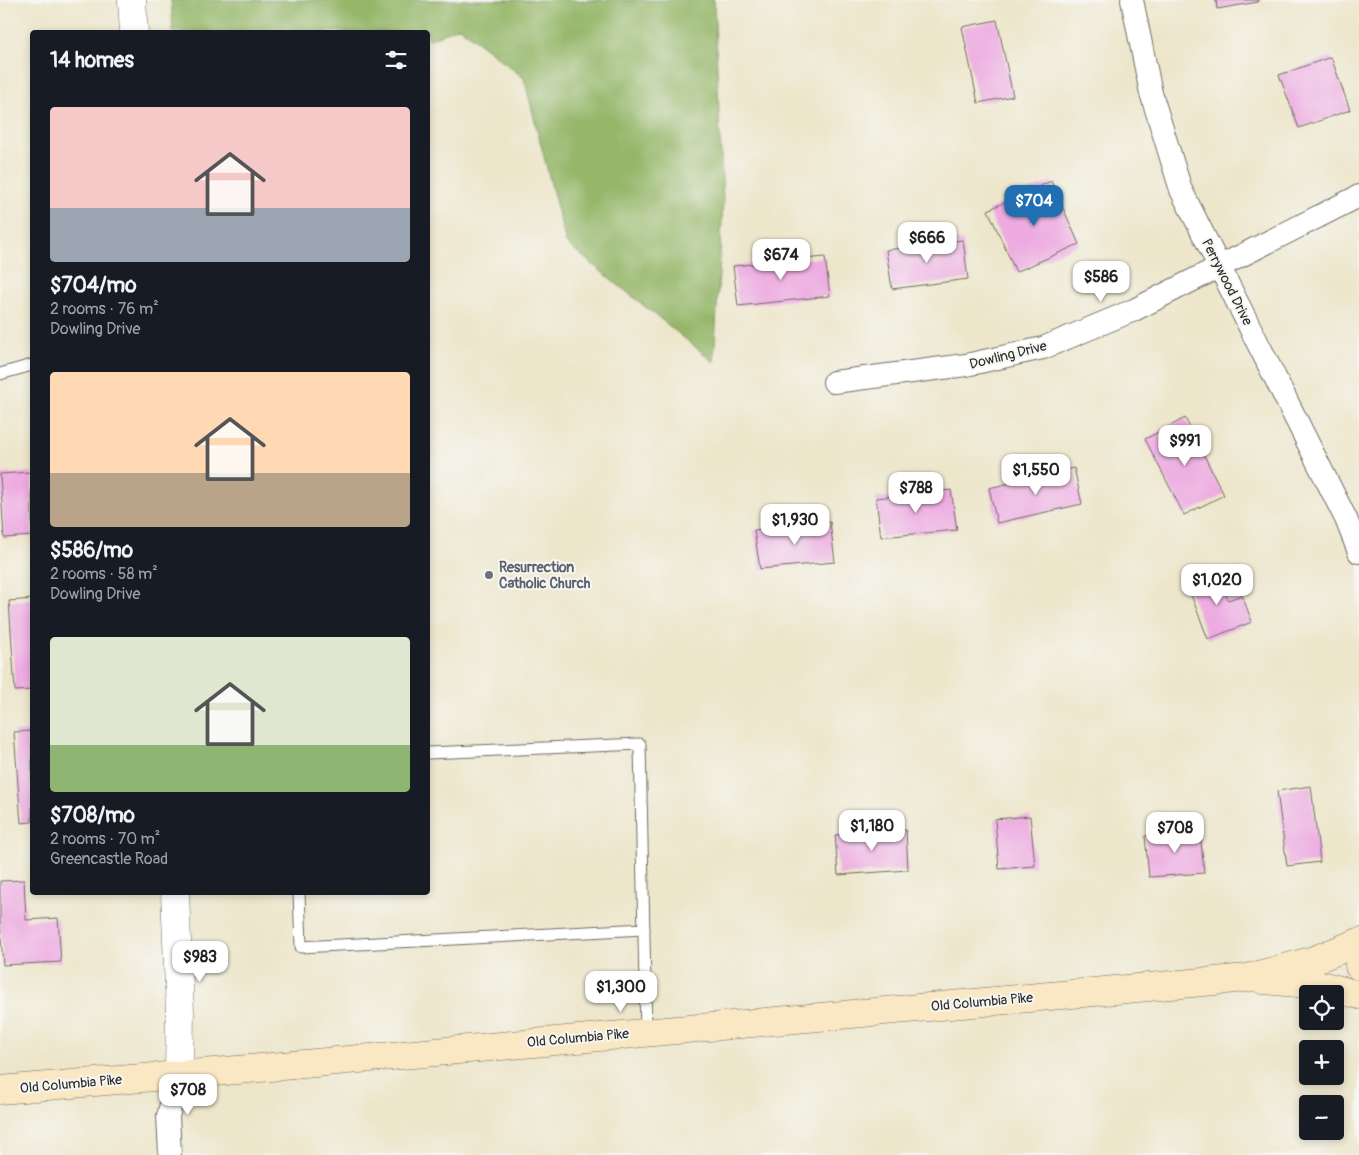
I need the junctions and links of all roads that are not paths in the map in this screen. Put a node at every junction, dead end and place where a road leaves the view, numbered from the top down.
1 (132, 0) edge
2 (1132, 0) edge
3 (134, 30) edge
4 (1359, 196) edge
5 (1219, 266) junction
6 (30, 366) edge
7 (0, 374) edge
8 (834, 382) dead end
9 (1359, 552) edge
10 (430, 753) edge
11 (175, 895) edge
12 (299, 895) edge
13 (644, 929) junction
14 (1359, 942) edge
15 (1246, 978) junction
16 (1359, 995) edge
17 (646, 1032) junction
18 (179, 1074) junction
19 (0, 1090) edge
20 (170, 1155) edge

1 - 3 street
2 - 5 street, Perrywood Drive
4 - 5 street, Dowling Drive
5 - 8 street, Dowling Drive
5 - 9 street, Perrywood Drive
6 - 7 lane
10 - 13 lane
11 - 18 street
12 - 13 lane
13 - 17 lane
14 - 15 main road, Old Columbia Pike
15 - 16 main road, Old Columbia Pike
15 - 17 main road, Old Columbia Pike
17 - 18 main road, Old Columbia Pike
18 - 19 main road, Old Columbia Pike
18 - 20 street

